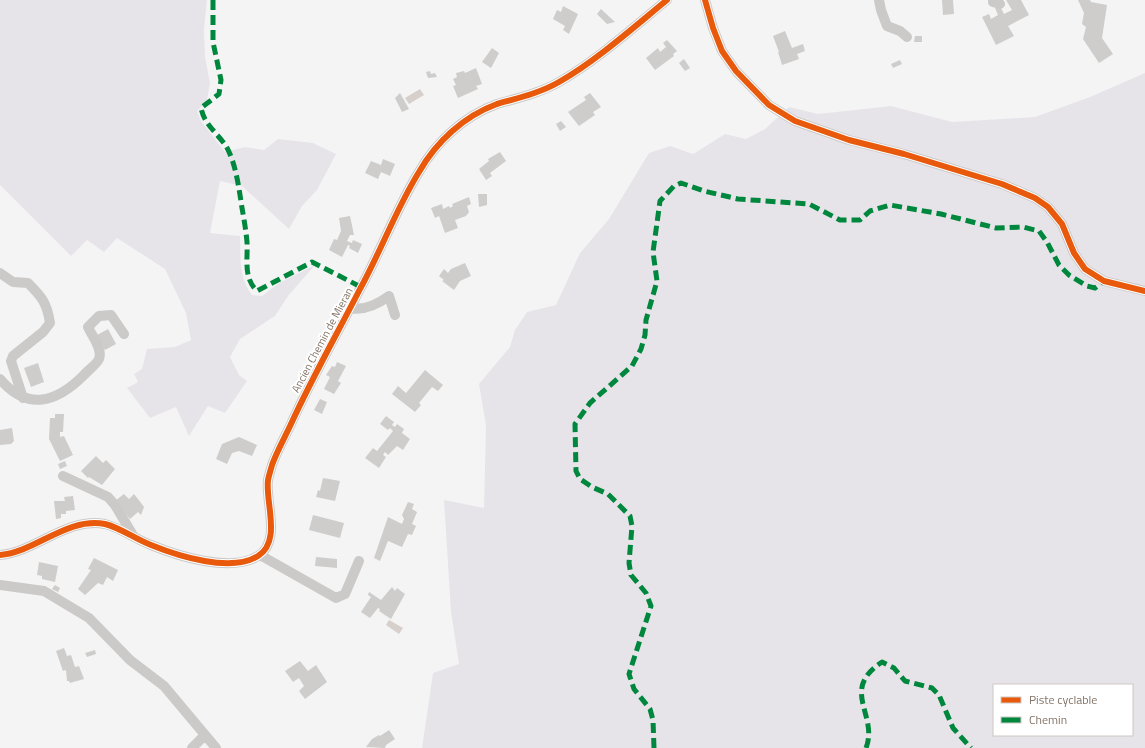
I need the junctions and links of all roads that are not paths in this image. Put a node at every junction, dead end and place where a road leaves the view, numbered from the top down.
1 (668, 0) edge
2 (705, 0) edge
3 (879, 0) edge
4 (907, 37) dead end
5 (0, 274) edge
6 (1145, 290) edge
7 (350, 308) junction
8 (395, 315) dead end
9 (124, 334) dead end
10 (0, 379) edge
11 (23, 398) junction
12 (63, 476) dead end
13 (134, 537) junction
14 (0, 555) edge
15 (260, 555) junction
16 (359, 561) dead end
17 (0, 584) edge
18 (205, 735) junction
19 (192, 748) edge
20 (216, 748) edge

1 - 7 street, Ancien Chemin de Mieran
2 - 6 street
3 - 4 street
5 - 11 street
7 - 8 street
7 - 15 street, Ancien Chemin de Mieran
9 - 11 street
10 - 11 street
12 - 13 street
13 - 14 street
13 - 15 street
15 - 16 street
17 - 18 street
18 - 19 street
18 - 20 street

